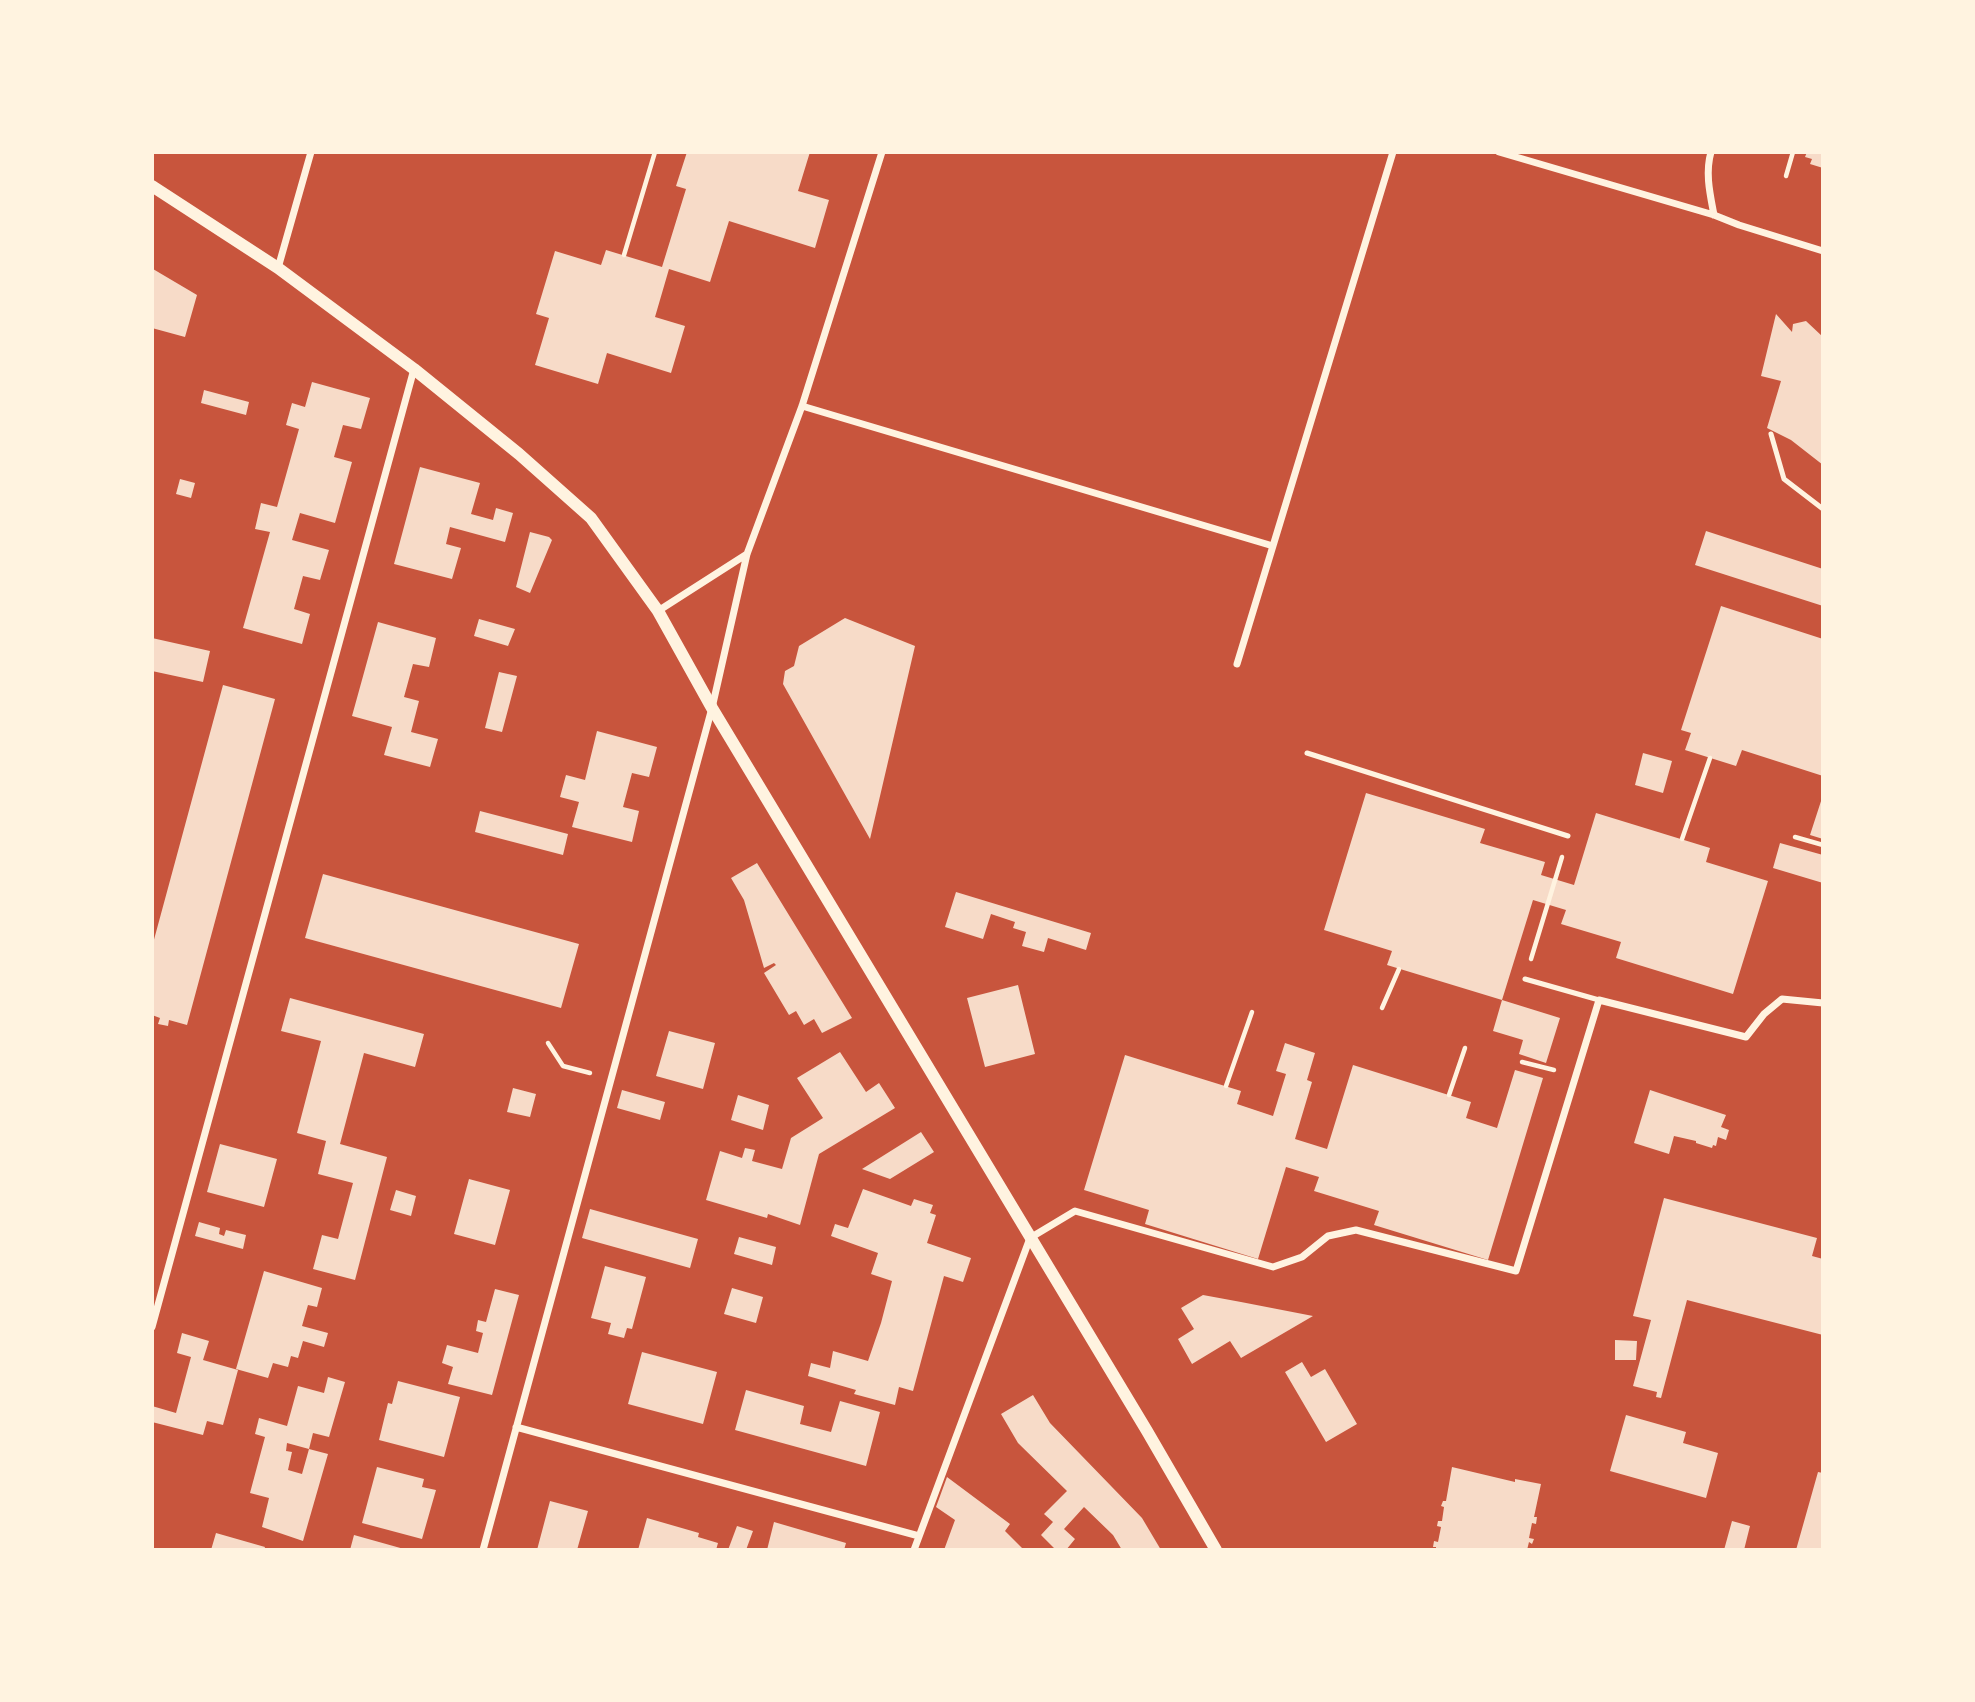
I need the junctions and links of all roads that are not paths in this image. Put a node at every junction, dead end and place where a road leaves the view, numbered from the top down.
1 (311, 152) edge
2 (882, 152) edge
3 (1393, 152) edge
4 (1499, 152) edge
5 (1711, 152) edge
6 (152, 186) edge
7 (1714, 215) junction
8 (1823, 251) edge
9 (278, 268) junction
10 (414, 369) junction
11 (803, 406) junction
12 (1772, 434) dead end
13 (1823, 509) edge
14 (1273, 546) junction
15 (747, 554) junction
16 (658, 611) junction
17 (1237, 664) dead end
18 (712, 708) junction
19 (1307, 753) dead end
20 (1568, 836) road end
21 (1525, 979) road end
22 (1599, 1000) junction
23 (1823, 1003) edge
24 (1031, 1238) junction
25 (152, 1325) edge
26 (516, 1427) junction
27 (919, 1536) junction
28 (483, 1550) edge
29 (914, 1550) edge
30 (1216, 1550) edge

1 - 9 street
2 - 11 street
3 - 14 street
4 - 7 street
5 - 7 street
6 - 9 street
7 - 8 street
9 - 10 street
10 - 16 street
10 - 25 street
11 - 14 street
11 - 15 street
12 - 13 lane
14 - 17 street
15 - 16 street
15 - 18 street
16 - 18 street
18 - 24 street
18 - 26 street
19 - 20 lane
21 - 22 lane
22 - 23 street
22 - 24 street
24 - 27 street
24 - 30 street
26 - 27 street
26 - 28 street
27 - 29 street

